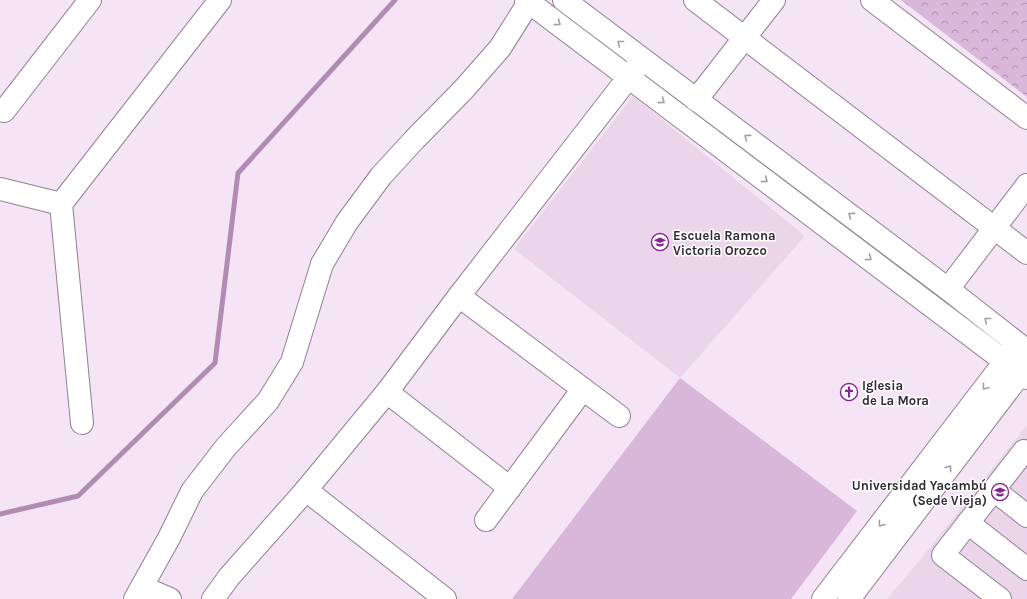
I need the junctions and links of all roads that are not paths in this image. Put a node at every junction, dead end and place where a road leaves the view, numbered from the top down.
1 (90, 0) edge
2 (564, 0) edge
3 (695, 0) edge
4 (774, 0) edge
5 (872, 0) edge
6 (528, 1) edge
7 (209, 4) edge
8 (745, 37) junction
9 (635, 68) junction
10 (696, 100) junction
11 (4, 112) dead end
12 (1027, 118) edge
13 (1027, 185) edge
14 (0, 189) edge
15 (61, 204) junction
16 (995, 228) junction
17 (1027, 253) edge
18 (948, 289) junction
19 (459, 296) junction
20 (1021, 362) edge
21 (583, 389) junction
22 (386, 392) junction
23 (619, 416) dead end
24 (82, 423) dead end
25 (1027, 454) edge
26 (510, 488) junction
27 (306, 490) junction
28 (994, 490) junction
29 (1027, 516) edge
30 (486, 520) dead end
31 (968, 523) junction
32 (1027, 569) edge
33 (139, 593) edge
34 (435, 596) edge
35 (170, 599) edge
36 (213, 599) edge
37 (823, 599) edge
38 (849, 599) edge
39 (1000, 599) edge

1 - 11 street
9 -> 2 street
3 - 8 street
4 - 8 street
5 - 12 street
6 -> 9 street
6 - 33 street
7 - 15 street
8 - 10 street
8 - 16 street
9 - 10 street
9 - 19 street
9 -> 20 street
18 -> 10 street
13 - 16 street
14 - 15 street
15 - 24 street
16 - 17 street
16 - 18 street
20 -> 18 street
19 - 21 street
19 - 22 street
20 -> 37 street
38 -> 20 street
21 - 23 street
21 - 26 street
22 - 26 street
22 - 27 street
25 - 28 street
26 - 30 street
27 - 34 street
27 - 36 street
28 - 29 street
28 - 31 street
31 - 32 street
31 - 39 street
33 - 35 street

